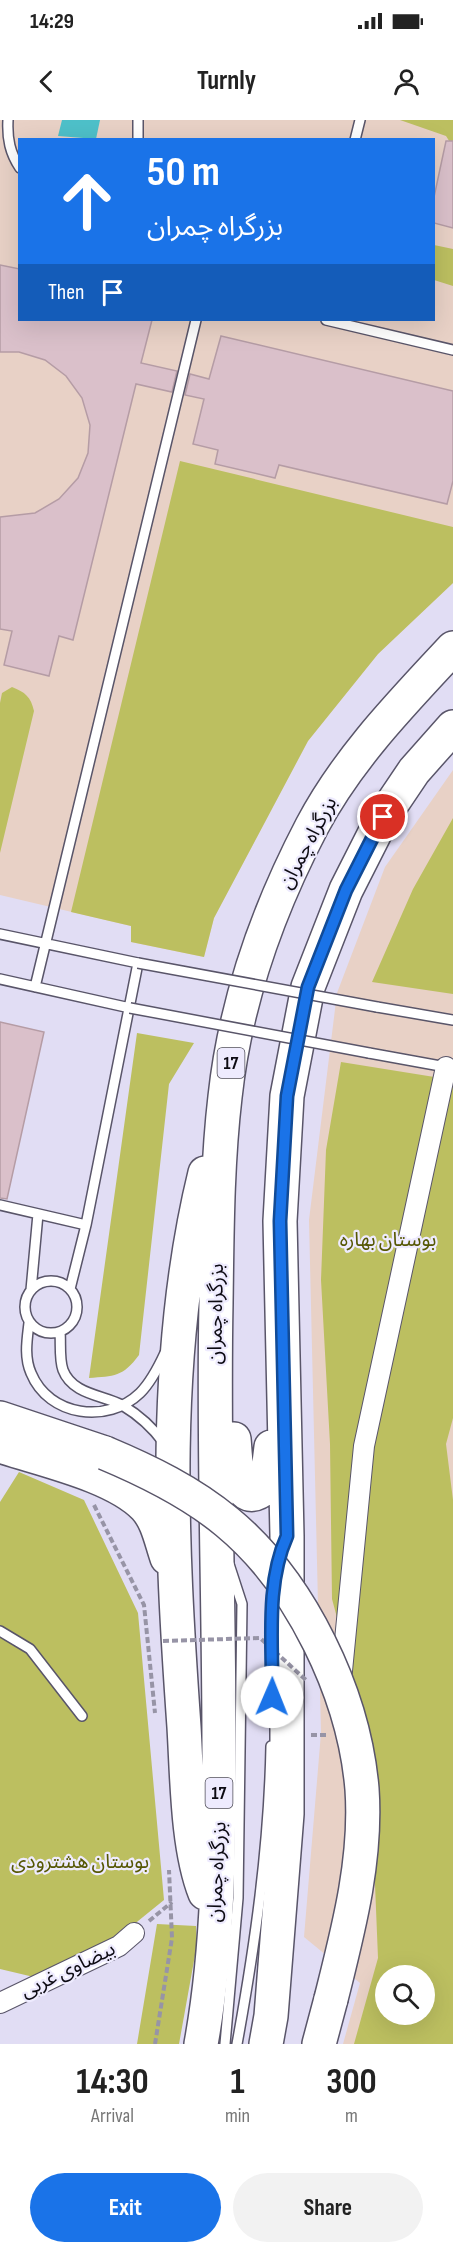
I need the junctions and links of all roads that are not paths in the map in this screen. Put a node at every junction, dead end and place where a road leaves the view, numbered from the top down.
1 (8, 120) edge
2 (138, 120) edge
3 (360, 120) edge
4 (138, 138) edge
5 (356, 138) edge
6 (18, 165) edge
7 (196, 321) edge
8 (330, 321) edge
9 (453, 350) edge
10 (453, 648) edge
11 (453, 727) edge
12 (0, 934) edge
13 (45, 943) junction
14 (138, 963) junction
15 (0, 979) edge
16 (35, 987) junction
17 (130, 1008) junction
18 (453, 1020) edge
19 (449, 1067) edge
20 (225, 1095) junction
21 (0, 1205) edge
22 (38, 1214) junction
23 (86, 1225) junction
24 (70, 1289) junction
25 (31, 1290) junction
26 (29, 1323) junction
27 (178, 1327) junction
28 (60, 1332) junction
29 (283, 1334) junction
30 (215, 1343) junction
31 (121, 1405) junction
32 (0, 1418) edge
33 (0, 1446) edge
34 (174, 1457) junction
35 (287, 1536) junction
36 (217, 1541) junction
37 (175, 1586) junction
38 (273, 1588) dead end
39 (0, 1631) edge
40 (82, 1716) dead end
41 (336, 1735) dead end
42 (271, 1739) dead end
43 (215, 1919) junction
44 (134, 1933) road end
45 (0, 2003) edge
46 (201, 2044) edge
47 (225, 2044) edge
48 (237, 2044) edge
49 (266, 2044) edge
50 (319, 2044) edge

1 - 6 lane
2 - 4 lane
3 - 5 lane
7 - 13 lane
8 - 9 lane
10 - 20 highway, بزرگراه چمران / 17
11 - 29 highway
12 - 13 lane
13 - 14 lane
13 - 16 lane
14 - 17 lane
14 - 18 lane, bridge
15 - 16 lane
16 - 17 lane
17 - 19 lane, bridge
17 - 23 lane
19 - 41 street
20 - 27 highway
20 - 30 highway, بزرگراه چمران / 17
21 - 22 lane
22 - 23 lane
22 - 25 lane
23 - 24 lane
24 - 25 lane
24 - 28 lane
25 - 26 lane
26 - 28 lane
26 - 31 lane
27 - 31 lane
27 - 34 highway
28 - 31 lane
29 - 30 highway
29 - 35 highway
30 - 36 highway, بزرگراه چمران / 17
31 - 34 lane
32 - 50 highway, bridge
33 - 37 highway
34 - 37 highway
35 - 38 lane
35 - 49 highway
36 - 43 highway, بزرگراه چمران / 17
36 - 47 lane
37 - 43 highway
39 - 40 lane
42 - 48 lane
43 - 46 highway, بزرگراه چمران / 17
44 - 45 street, بیضاوی غربی

